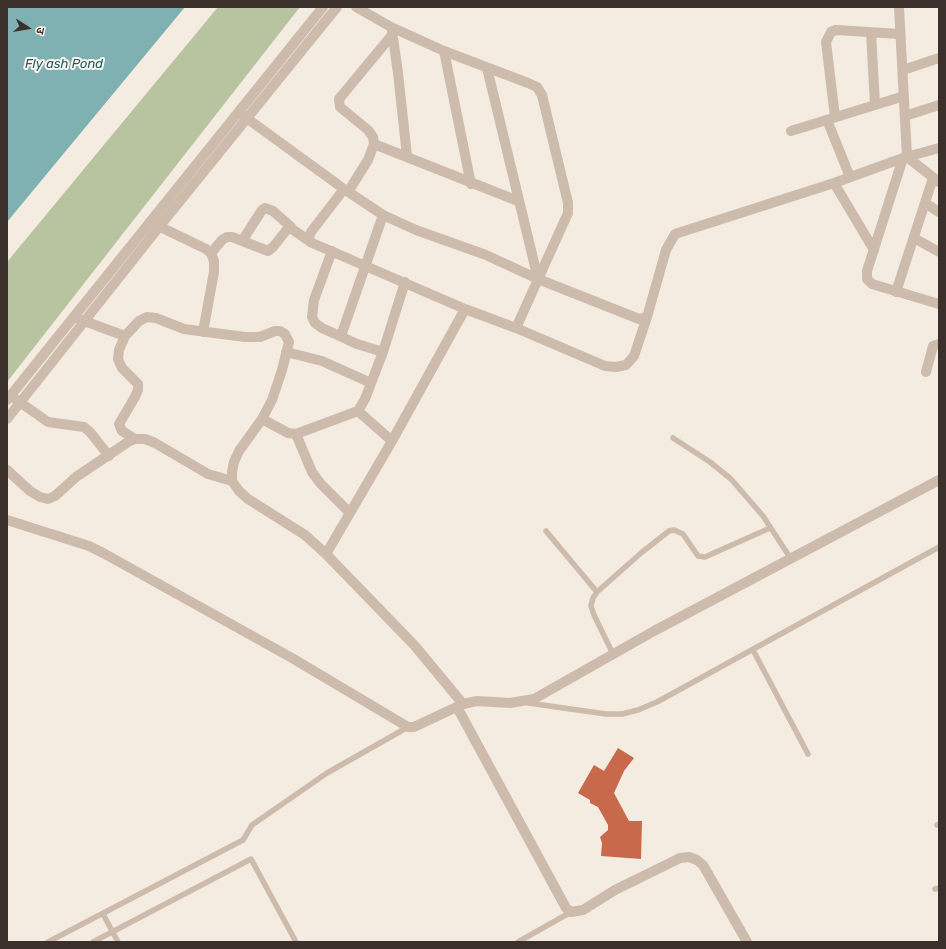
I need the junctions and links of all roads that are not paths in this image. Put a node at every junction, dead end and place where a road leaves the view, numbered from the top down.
1 (323, 7) edge
2 (337, 7) edge
3 (356, 7) edge
4 (899, 7) edge
5 (392, 31) junction
6 (870, 32) junction
7 (896, 34) junction
8 (444, 51) junction
9 (939, 58) edge
10 (488, 68) junction
11 (903, 70) junction
12 (900, 97) junction
13 (875, 105) junction
14 (939, 105) edge
15 (238, 111) junction
16 (905, 116) junction
17 (246, 118) junction
18 (831, 118) junction
19 (791, 131) dead end
20 (374, 144) junction
21 (939, 148) edge
22 (407, 156) junction
23 (904, 158) junction
24 (850, 177) junction
25 (936, 180) edge
26 (834, 183) junction
27 (471, 184) junction
28 (346, 191) junction
29 (518, 201) junction
30 (925, 203) junction
31 (939, 212) edge
32 (383, 215) junction
33 (154, 225) junction
34 (291, 227) junction
35 (914, 238) junction
36 (242, 240) junction
37 (308, 240) junction
38 (874, 250) junction
39 (332, 251) junction
40 (939, 252) edge
41 (211, 253) junction
42 (366, 266) junction
43 (538, 279) junction
44 (405, 282) junction
45 (896, 292) junction
46 (939, 304) edge
47 (465, 309) junction
48 (74, 317) junction
49 (647, 317) junction
50 (85, 322) junction
51 (516, 328) junction
52 (203, 332) junction
53 (125, 336) junction
54 (341, 336) junction
55 (939, 344) edge
56 (286, 352) junction
57 (383, 352) junction
58 (926, 372) dead end
59 (372, 383) junction
60 (9, 398) edge
61 (20, 403) junction
62 (358, 411) junction
63 (7, 419) edge
64 (262, 420) junction
65 (296, 434) junction
66 (673, 438) dead end
67 (135, 439) junction
68 (392, 441) junction
69 (109, 456) junction
70 (7, 470) edge
71 (939, 480) edge
72 (232, 481) junction
73 (350, 513) junction
74 (7, 520) edge
75 (770, 528) junction
76 (546, 531) dead end
77 (939, 547) edge
78 (326, 554) junction
79 (791, 559) junction
80 (597, 592) junction
81 (753, 650) junction
82 (613, 654) junction
83 (524, 702) junction
84 (460, 705) junction
85 (408, 727) junction
86 (808, 754) dead end
87 (571, 912) junction
88 (103, 914) junction
89 (112, 932) junction
90 (48, 942) edge
91 (93, 942) edge
92 (118, 942) edge
93 (296, 942) edge
94 (518, 942) edge
95 (747, 942) edge

1 - 15 street
2 - 17 street
3 - 5 street
4 - 7 street
5 - 8 street
5 - 20 street
5 - 22 street
6 - 7 street
6 - 13 street
6 - 18 street
7 - 11 street
8 - 10 street
8 - 27 street
9 - 11 street
10 - 29 street
10 - 43 street
11 - 12 street
12 - 13 street
12 - 16 street
13 - 18 street
14 - 16 street
15 - 17 street
15 - 33 street
16 - 23 street
17 - 28 street
17 - 33 street
18 - 19 street
18 - 24 street
20 - 22 street
20 - 28 street
21 - 23 street
22 - 27 street
23 - 24 street
23 - 25 street
23 - 38 street
24 - 26 street
25 - 30 street
26 - 38 street
26 - 49 street
27 - 29 street
28 - 32 street
28 - 37 street
29 - 43 street
30 - 31 street
30 - 35 street
32 - 42 street
32 - 43 street
33 - 41 street
33 - 48 street
33 - 50 street
34 - 36 street
34 - 36 street
34 - 37 street
35 - 40 street
35 - 45 street
36 - 41 street
37 - 39 street
38 - 45 street
39 - 42 street
39 - 54 street
41 - 52 street
42 - 44 street
42 - 54 street
43 - 49 street
43 - 51 street
44 - 47 street
44 - 57 street
45 - 46 street
47 - 51 street
47 - 68 street
48 - 50 street
48 - 60 street
49 - 51 street
50 - 53 street
50 - 61 street
52 - 53 street
52 - 56 street
53 - 67 street
54 - 57 street
55 - 58 street
56 - 59 street
56 - 64 street
57 - 59 street
59 - 62 street
60 - 61 street
61 - 63 street
61 - 69 street
62 - 65 street
62 - 68 street
64 - 65 street
64 - 72 street
65 - 73 street
66 - 75 lane
67 - 69 street
67 - 72 street
68 - 73 street
69 - 70 street
71 - 79 street
72 - 78 street
73 - 78 street
74 - 85 street
75 - 79 lane
75 - 80 lane
76 - 80 lane
77 - 81 lane
78 - 84 street
79 - 82 street
80 - 82 lane
81 - 83 lane
81 - 86 lane
82 - 83 street
83 - 84 street
84 - 85 street
84 - 87 street
85 - 88 lane
87 - 94 lane
87 - 95 street
88 - 89 lane
88 - 90 lane
89 - 91 lane
89 - 92 lane
89 - 93 lane

